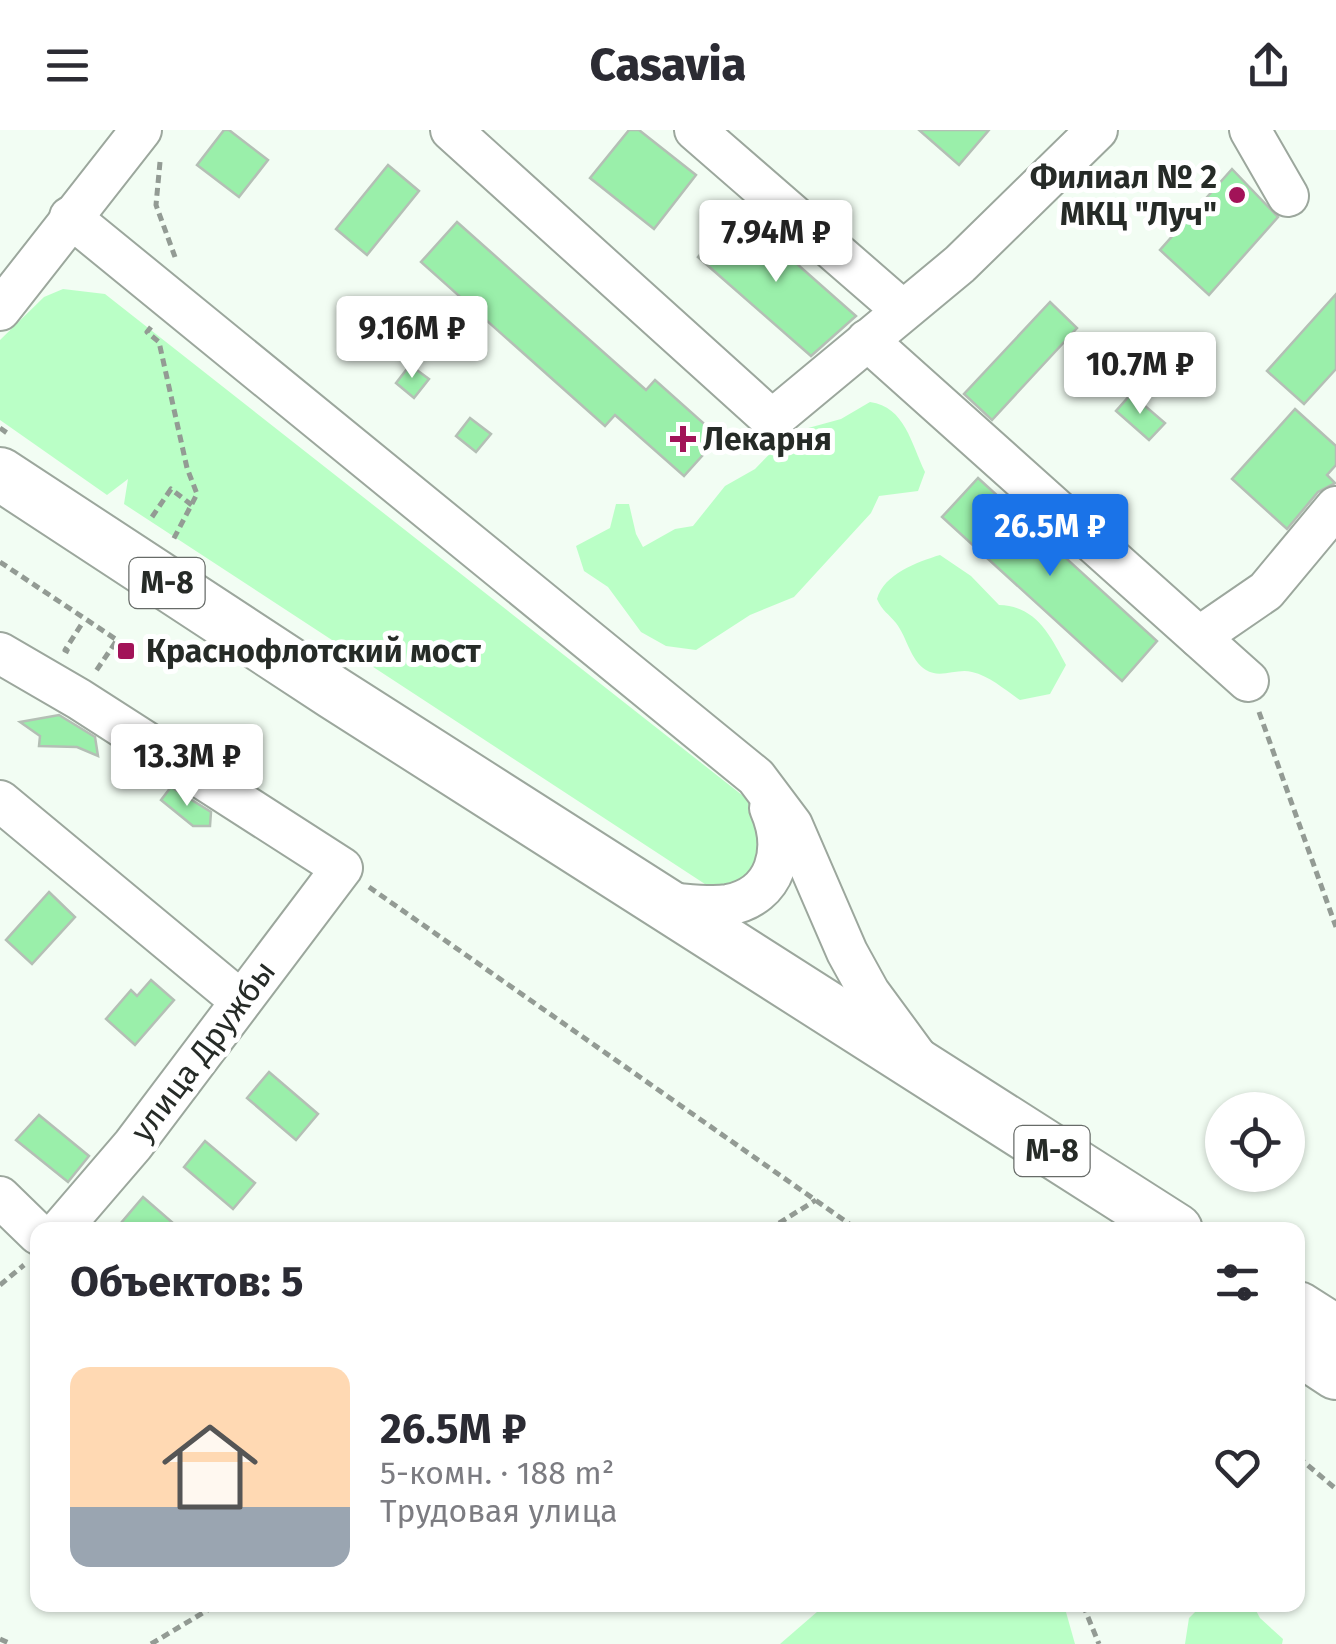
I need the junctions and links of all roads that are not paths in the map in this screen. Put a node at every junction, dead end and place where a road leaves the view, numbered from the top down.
1 (141, 130) edge
2 (451, 130) edge
3 (695, 130) edge
4 (1097, 130) edge
5 (1250, 130) edge
6 (1288, 196) dead end
7 (70, 217) junction
8 (901, 309) junction
9 (0, 310) edge
10 (867, 340) junction
11 (0, 474) edge
12 (1336, 506) edge
13 (0, 514) edge
14 (1200, 637) junction
15 (0, 652) edge
16 (1248, 680) road end
17 (325, 707) junction
18 (756, 777) junction
19 (0, 802) edge
20 (666, 903) junction
21 (241, 1001) junction
22 (928, 1071) junction
23 (0, 1198) edge
24 (67, 1222) edge
25 (1101, 1222) edge
26 (1164, 1222) edge
27 (30, 1247) edge
28 (1305, 1312) edge
29 (1336, 1332) edge
30 (1305, 1352) edge
31 (1336, 1372) edge

1 - 7 street
2 - 10 street
3 - 8 street
4 - 8 street
5 - 6 street
7 - 9 street
7 - 18 street
8 - 10 street
10 - 14 street
11 - 17 main road, М-8
12 - 14 street
13 - 17 main road, М-8
14 - 16 street
15 - 21 street, улица Дружбы
17 - 20 main road
17 - 25 main road
18 - 20 street
18 - 22 street
19 - 21 street
20 - 22 main road
21 - 24 street, улица Дружбы
22 - 26 main road, М-8
23 - 27 street
28 - 29 main road
30 - 31 main road

